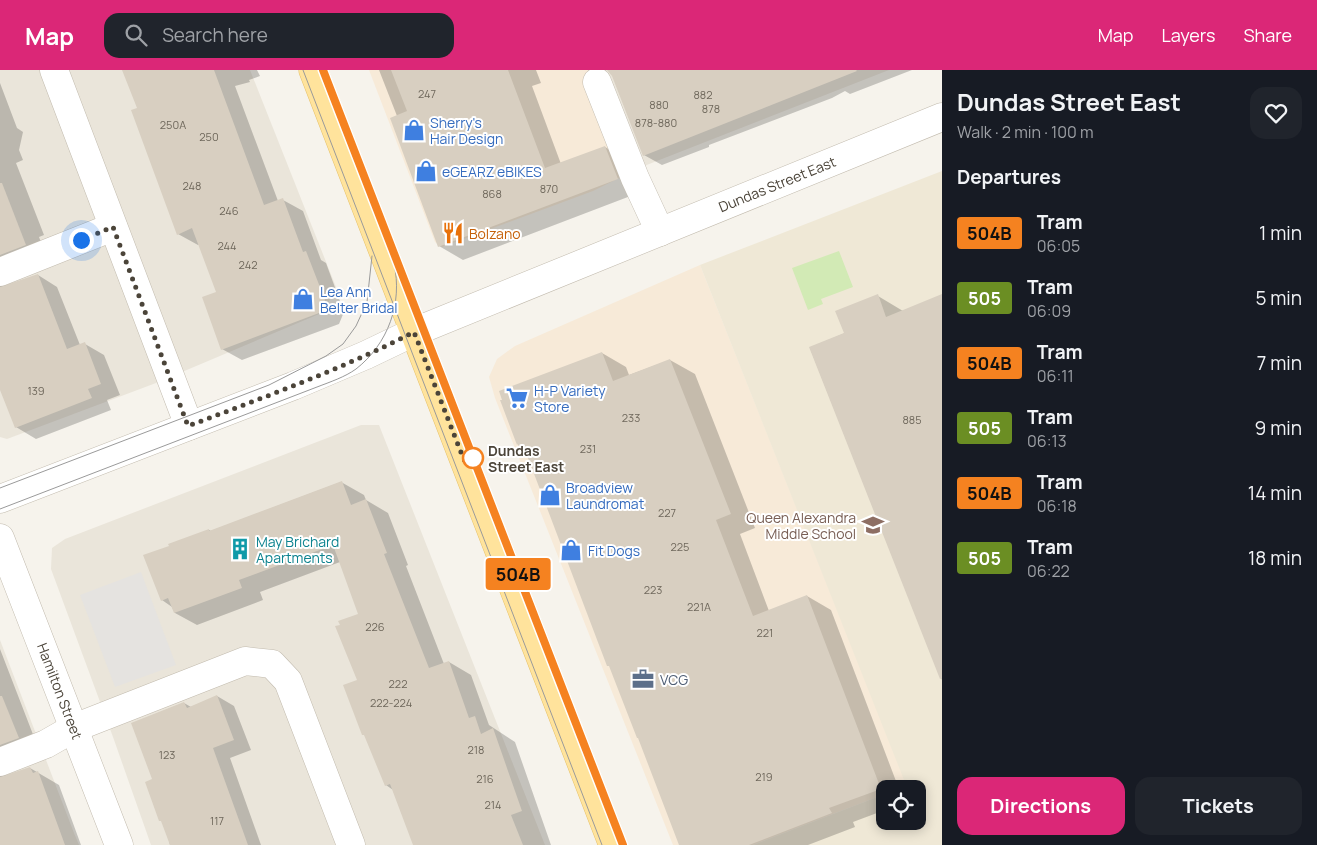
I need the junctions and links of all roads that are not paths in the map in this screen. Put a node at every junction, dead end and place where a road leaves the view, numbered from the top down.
1 (54, 70) edge
2 (313, 70) edge
3 (597, 82) dead end
4 (942, 117) edge
5 (113, 227) junction
6 (660, 232) junction
7 (0, 272) edge
8 (414, 332) junction
9 (188, 426) junction
10 (0, 499) edge
11 (0, 538) edge
12 (74, 728) junction
13 (0, 762) edge
14 (119, 845) edge
15 (351, 845) edge
16 (612, 845) edge

1 - 5 street
2 - 8 main road
3 - 6 street
4 - 6 street, Dundas Street East
5 - 7 street
5 - 9 street
6 - 8 street, Dundas Street East
8 - 9 street, Dundas Street East
8 - 16 main road
9 - 10 street, Dundas Street East
11 - 12 street, Hamilton Street
12 - 13 street
12 - 14 street, Hamilton Street
12 - 15 street

